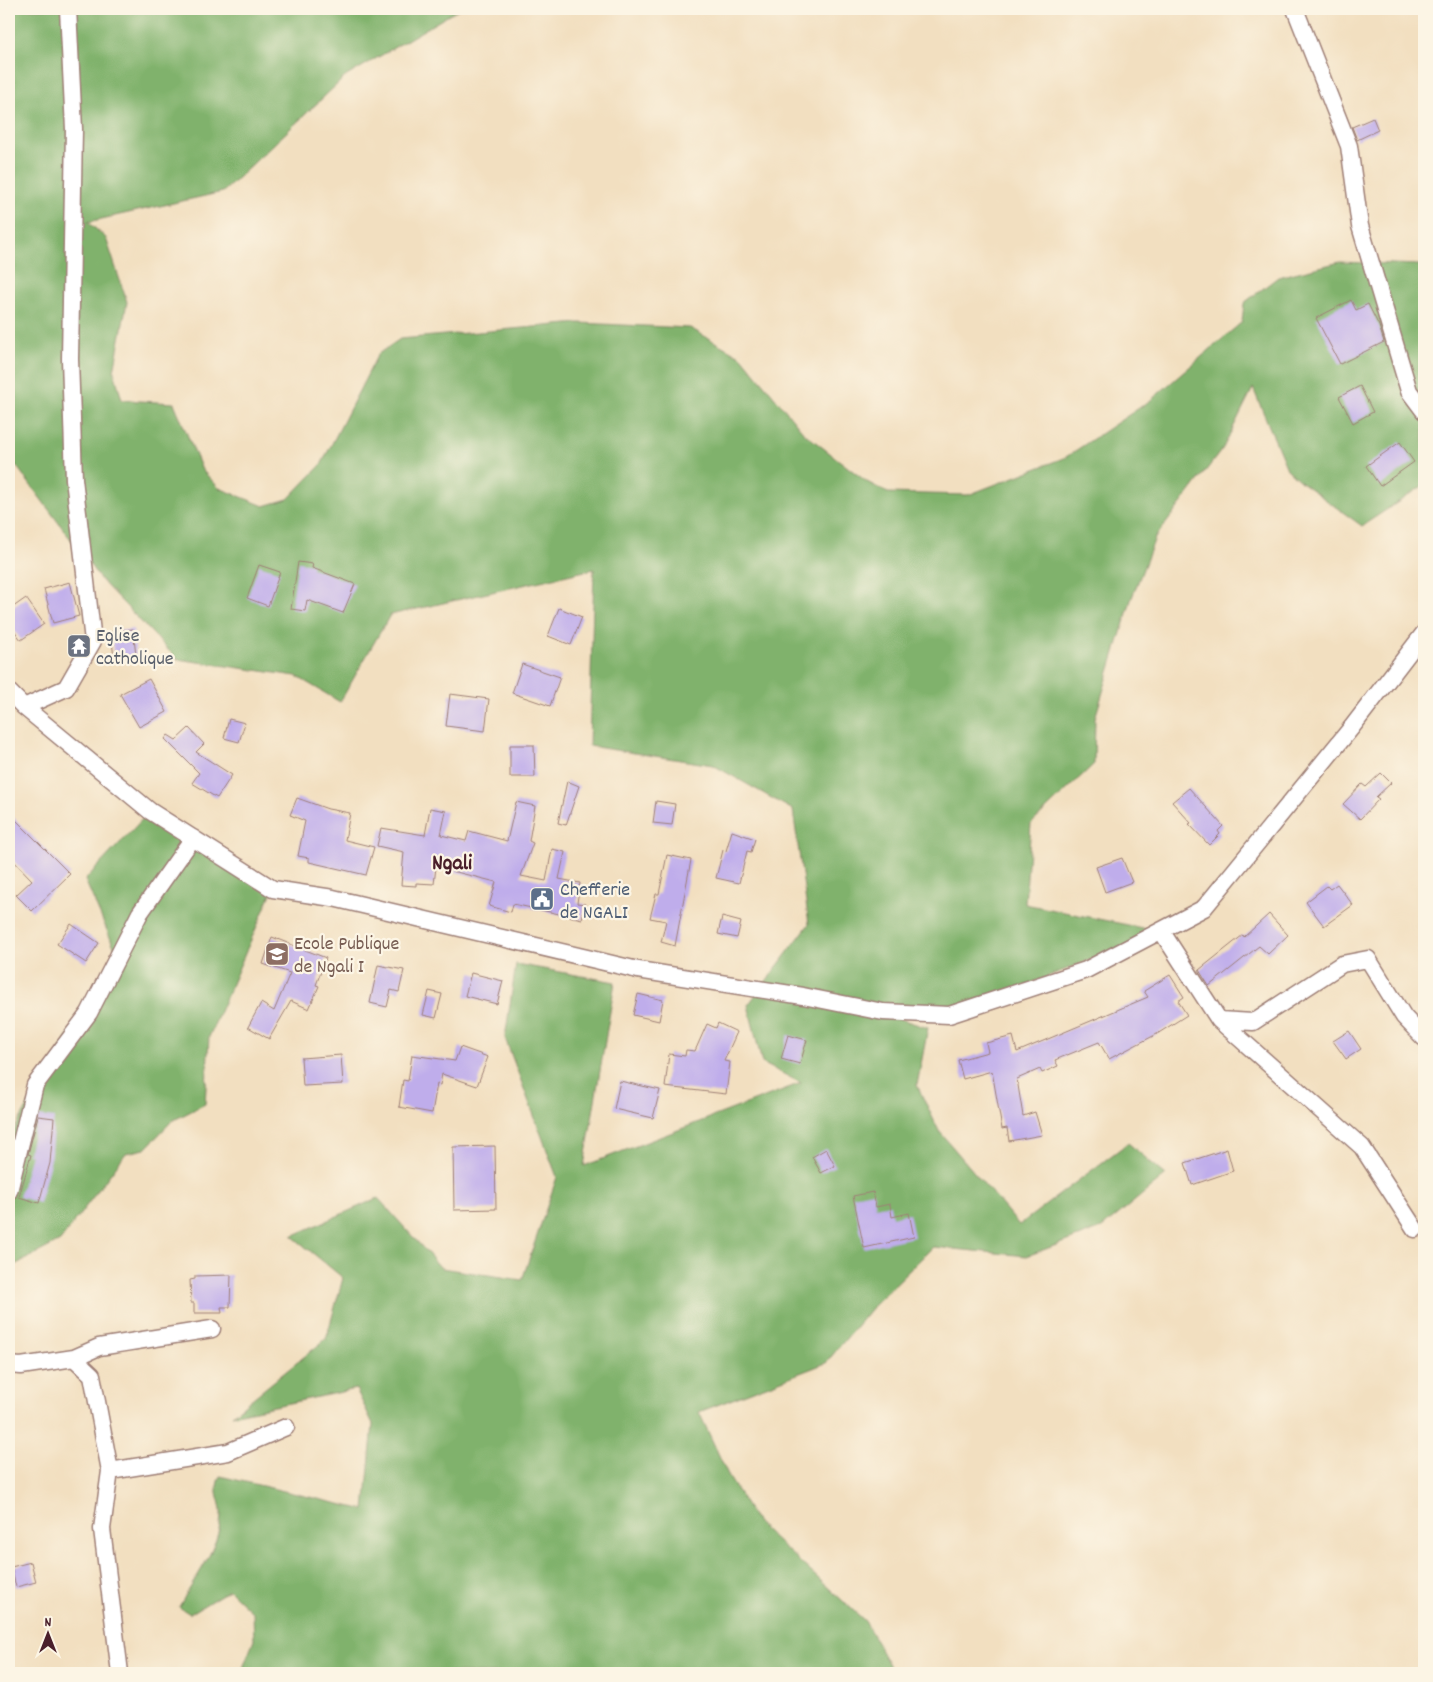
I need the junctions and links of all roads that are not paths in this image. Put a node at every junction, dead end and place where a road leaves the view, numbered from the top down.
1 (68, 9) edge
2 (1295, 9) edge
3 (1424, 411) edge
4 (1424, 633) edge
5 (9, 692) edge
6 (24, 708) junction
7 (193, 838) junction
8 (1162, 932) junction
9 (1219, 1020) junction
10 (1424, 1038) edge
11 (9, 1191) edge
12 (1415, 1228) dead end
13 (212, 1329) dead end
14 (74, 1358) junction
15 (9, 1365) edge
16 (286, 1427) dead end
17 (110, 1471) junction
18 (120, 1673) edge

1 - 6 street
2 - 3 street
4 - 8 street
5 - 6 street
6 - 7 street
7 - 8 street
7 - 11 street
8 - 9 street
9 - 10 street
9 - 12 street
13 - 14 street
14 - 15 street
14 - 17 street
16 - 17 street
17 - 18 street

